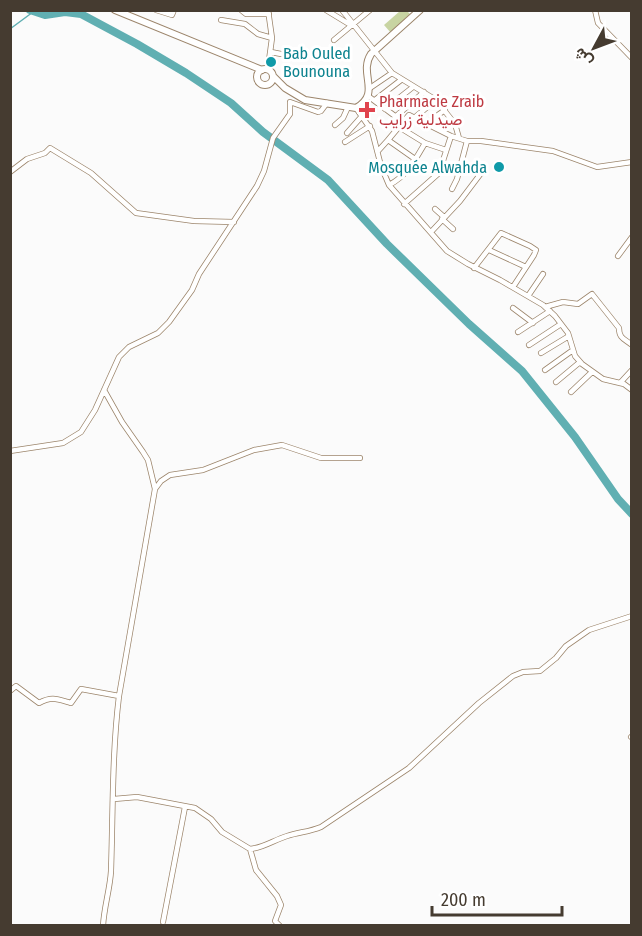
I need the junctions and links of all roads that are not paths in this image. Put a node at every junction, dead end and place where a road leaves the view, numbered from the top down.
1 (115, 10) edge
2 (156, 10) edge
3 (174, 10) edge
4 (326, 10) edge
5 (342, 10) edge
6 (370, 10) edge
7 (420, 10) edge
8 (595, 10) edge
9 (240, 11) edge
10 (268, 12) edge
11 (221, 20) dead end
12 (353, 24) junction
13 (272, 38) junction
14 (334, 40) dead end
15 (374, 51) junction
16 (271, 52) junction
17 (280, 54) dead end
18 (632, 58) edge
19 (262, 72) junction
20 (392, 73) junction
21 (273, 76) junction
22 (401, 80) junction
23 (269, 84) junction
24 (413, 87) junction
25 (285, 88) junction
26 (369, 88) junction
27 (424, 92) junction
28 (368, 96) junction
29 (375, 100) junction
30 (436, 100) junction
31 (327, 103) junction
32 (348, 107) junction
33 (356, 108) junction
34 (385, 109) junction
35 (445, 110) junction
36 (362, 116) junction
37 (395, 117) junction
38 (414, 118) junction
39 (403, 122) junction
40 (425, 124) junction
41 (335, 125) dead end
42 (370, 126) junction
43 (399, 127) junction
44 (347, 133) dead end
45 (451, 136) junction
46 (459, 138) junction
47 (388, 140) junction
48 (467, 141) junction
49 (345, 142) dead end
50 (425, 143) junction
51 (446, 150) junction
52 (378, 151) junction
53 (415, 159) junction
54 (632, 162) edge
55 (485, 168) dead end
56 (10, 172) edge
57 (389, 185) junction
58 (452, 189) dead end
59 (404, 204) junction
60 (447, 204) dead end
61 (435, 209) dead end
62 (452, 209) junction
63 (443, 218) junction
64 (234, 222) junction
65 (453, 229) dead end
66 (431, 232) junction
67 (632, 237) edge
68 (489, 249) junction
69 (618, 256) dead end
70 (526, 267) junction
71 (474, 268) junction
72 (543, 274) dead end
73 (513, 287) junction
74 (528, 296) junction
75 (545, 307) junction
76 (513, 308) dead end
77 (550, 311) junction
78 (533, 323) junction
79 (561, 324) junction
80 (518, 332) dead end
81 (569, 336) junction
82 (630, 342) edge
83 (529, 345) dead end
84 (573, 350) junction
85 (541, 353) dead end
86 (580, 362) junction
87 (545, 370) dead end
88 (632, 370) edge
89 (592, 372) junction
90 (556, 382) dead end
91 (620, 383) junction
92 (104, 390) junction
93 (631, 390) edge
94 (571, 392) dead end
95 (10, 451) edge
96 (360, 458) dead end
97 (155, 489) junction
98 (632, 616) edge
99 (10, 691) edge
100 (118, 696) junction
101 (114, 799) junction
102 (185, 807) junction
103 (250, 849) junction
104 (163, 922) dead end
105 (103, 926) edge
106 (280, 926) edge

1 - 19 street
2 - 3 street
4 - 12 street
5 - 12 street
6 - 12 street
7 - 15 street
8 - 18 street
9 - 10 street
10 - 13 street
11 - 13 street
12 - 14 street
12 - 15 street
13 - 16 street
15 - 20 street
15 - 26 street
16 - 17 street
16 - 19 street
19 - 21 street
19 - 23 street
20 - 22 street
20 - 26 street
21 - 23 street
21 - 25 street
22 - 24 street
22 - 29 street
23 - 25 street
24 - 27 street
24 - 34 street
25 - 31 street
26 - 28 street
27 - 30 street
27 - 37 street
28 - 29 street
28 - 33 street
29 - 34 street
30 - 35 street
30 - 38 street
31 - 32 street
31 - 64 street
32 - 33 street
32 - 41 street
33 - 36 street
34 - 37 street
35 - 40 street
35 - 46 street
36 - 42 street
36 - 44 street
37 - 39 street
38 - 39 street
38 - 40 street
39 - 43 street
40 - 45 street
42 - 49 street
42 - 52 street
43 - 47 street
43 - 50 street
45 - 46 street
45 - 51 street
46 - 48 street
47 - 52 street
47 - 53 street
48 - 54 street
48 - 58 street
50 - 51 street
50 - 53 street
51 - 59 street
52 - 57 street
53 - 57 street
55 - 62 street
56 - 64 street
57 - 59 street
59 - 66 street
60 - 62 street
61 - 63 street
62 - 63 street
63 - 65 street
63 - 66 street
64 - 92 street
66 - 71 street
67 - 69 street
68 - 70 street
68 - 70 street
68 - 71 street
70 - 73 street
71 - 73 street
72 - 74 street
73 - 74 street
74 - 75 street
75 - 77 street
75 - 82 street
76 - 78 street
77 - 78 street
77 - 79 street
78 - 80 street
79 - 81 street
79 - 83 street
81 - 84 street
81 - 85 street
84 - 86 street
84 - 87 street
86 - 89 street
86 - 90 street
88 - 91 street
89 - 91 street
89 - 94 street
91 - 93 street
92 - 95 street
92 - 97 street
96 - 97 street
97 - 100 street
98 - 103 street
99 - 100 street
100 - 101 street
101 - 102 street
101 - 105 street
102 - 103 street
102 - 104 street
103 - 106 street

